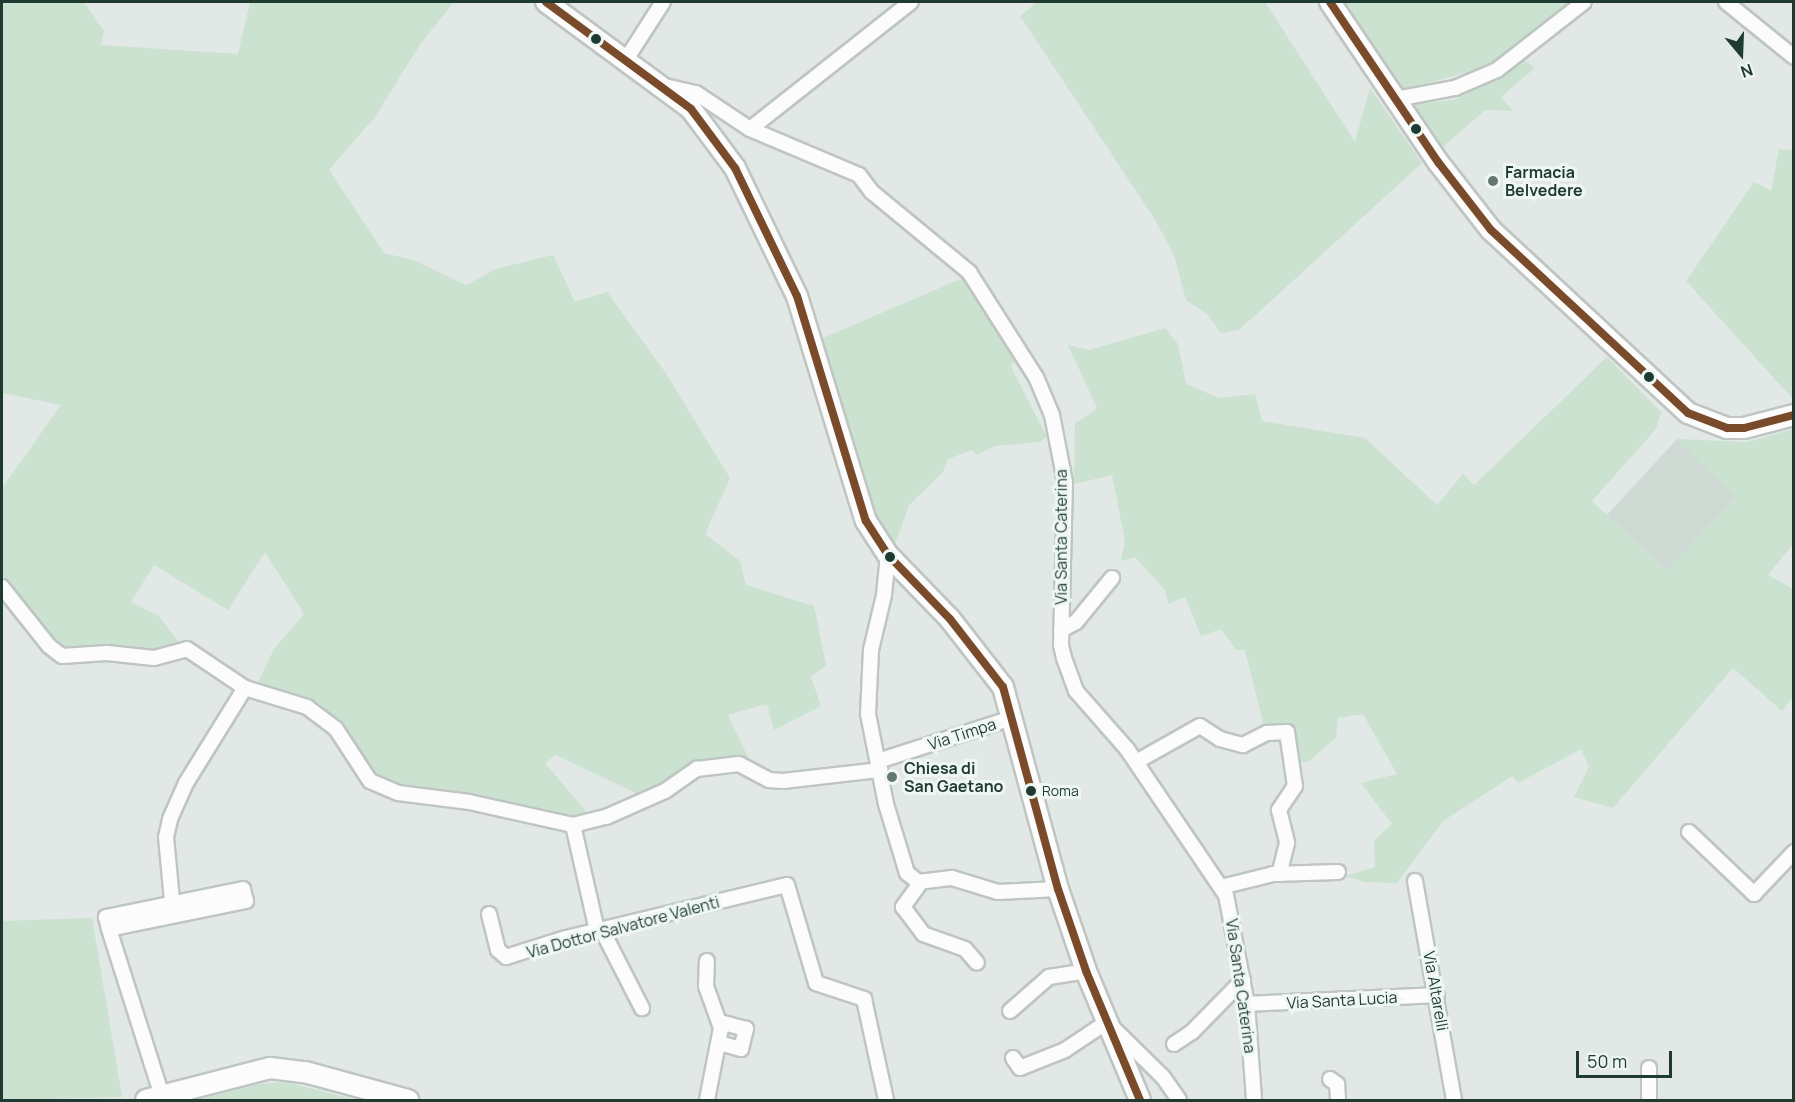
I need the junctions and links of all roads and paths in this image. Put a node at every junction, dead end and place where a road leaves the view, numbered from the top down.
1 (546, 2) edge
2 (663, 2) edge
3 (911, 2) edge
4 (1330, 2) edge
5 (1584, 2) edge
6 (1726, 2) edge
7 (1794, 57) edge
8 (625, 61) junction
9 (661, 85) junction
10 (1396, 99) junction
11 (750, 129) junction
12 (1794, 415) edge
13 (888, 555) junction
14 (1112, 578) dead end
15 (2, 587) edge
16 (1061, 630) junction
17 (245, 688) junction
18 (1012, 718) junction
19 (1136, 762) junction
20 (879, 765) junction
21 (573, 825) junction
22 (1689, 832) dead end
23 (1794, 852) edge
24 (1338, 872) dead end
25 (1279, 874) junction
26 (1415, 881) dead end
27 (921, 882) junction
28 (1221, 887) junction
29 (1058, 889) junction
30 (489, 914) dead end
31 (599, 931) junction
32 (707, 961) dead end
33 (977, 963) dead end
34 (1086, 971) junction
35 (1243, 980) junction
36 (1437, 995) junction
37 (1247, 1004) junction
38 (642, 1008) dead end
39 (1010, 1011) dead end
40 (719, 1022) junction
41 (1107, 1022) junction
42 (719, 1043) junction
43 (1174, 1044) dead end
44 (1013, 1058) dead end
45 (1649, 1068) dead end
46 (1330, 1079) dead end
47 (154, 1099) edge
48 (408, 1101) edge
49 (707, 1101) edge
50 (886, 1101) edge
51 (1140, 1101) edge
52 (1179, 1101) edge
53 (1254, 1101) edge
54 (1338, 1101) edge
55 (1454, 1101) edge
56 (1649, 1101) edge

1 - 8 street
2 - 8 street
3 - 11 street
4 - 10 street
5 - 10 street
6 - 7 street
8 - 9 street
9 - 11 street, Via Santa Caterina
9 - 13 street
10 - 12 street
11 - 16 street, Via Santa Caterina
13 - 18 street
13 - 20 street
14 - 16 street
15 - 17 street
16 - 19 street, Via Santa Caterina
17 - 21 street
17 - 47 street
18 - 20 street, Via Timpa
18 - 29 street
19 - 25 street
19 - 28 street, Via Santa Caterina
20 - 21 street, Via Timpa
20 - 27 street
21 - 31 street
22 - 23 street
24 - 25 street
25 - 28 street
26 - 36 street, Via Altarelli
27 - 29 street
27 - 33 street
28 - 35 street, Via Santa Caterina
29 - 34 street
30 - 31 street, Via Dottor Salvatore Valenti
31 - 38 street
31 - 50 street, Via Dottor Salvatore Valenti
32 - 40 street
34 - 39 street
34 - 41 street
35 - 37 street, Via Santa Caterina
35 - 43 street
36 - 37 street, Via Santa Lucia
36 - 55 street, Via Altarelli
37 - 53 street, Via Santa Caterina
40 - 42 street
40 - 42 street
41 - 44 street
41 - 51 street
41 - 52 street
42 - 49 street
45 - 56 street
46 - 54 street
47 - 48 street

